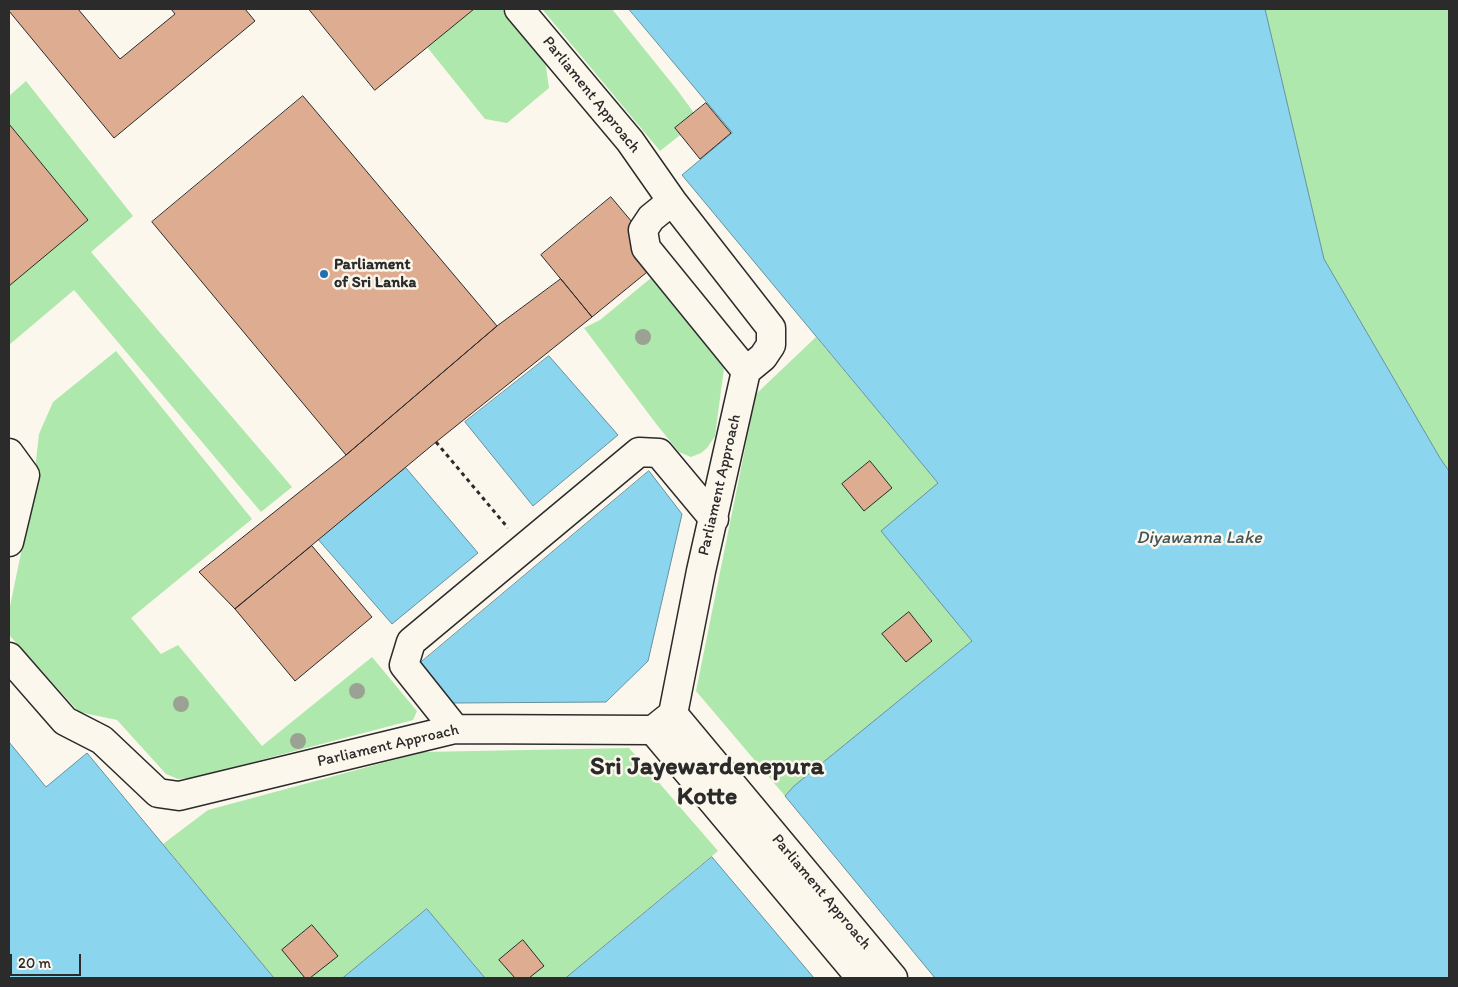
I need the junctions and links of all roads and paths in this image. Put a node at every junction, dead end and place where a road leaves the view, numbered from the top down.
1 (519, 9) edge
2 (672, 201) junction
3 (746, 371) junction
4 (436, 442) dead end
5 (9, 453) edge
6 (714, 519) junction
7 (9, 542) edge
8 (524, 548) junction
9 (9, 657) edge
10 (663, 722) junction
11 (455, 728) junction
12 (861, 978) edge
13 (893, 978) edge

1 - 2 main road, Parliament Approach
2 - 3 main road, Parliament Approach
2 - 3 main road
3 - 6 main road, Parliament Approach
4 - 8 path
5 - 7 main road
6 - 8 main road
6 - 10 main road, Parliament Approach
8 - 11 main road
9 - 11 main road, Parliament Approach
10 - 11 main road, Parliament Approach
10 - 12 main road, Parliament Approach
10 - 13 main road, Parliament Approach

